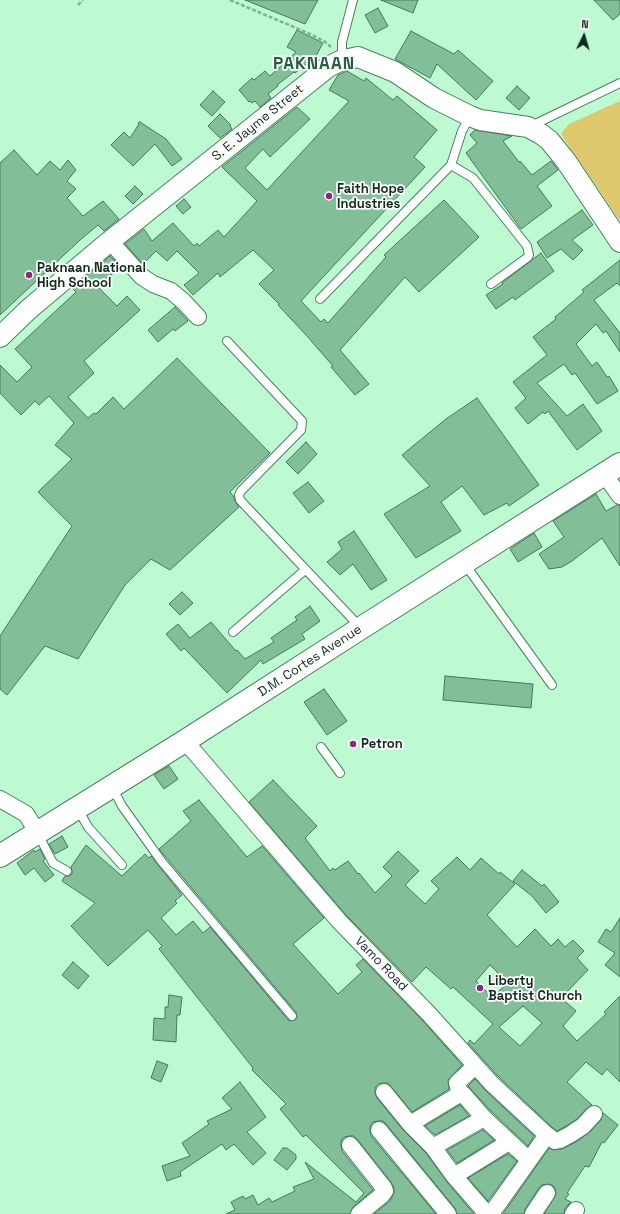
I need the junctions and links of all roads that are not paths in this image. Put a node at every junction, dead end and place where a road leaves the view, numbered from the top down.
1 (353, 0) edge
2 (341, 60) junction
3 (620, 83) edge
4 (470, 116) junction
5 (528, 127) junction
6 (451, 165) junction
7 (110, 241) junction
8 (620, 242) edge
9 (491, 284) dead end
10 (320, 299) dead end
11 (198, 317) dead end
12 (0, 337) edge
13 (227, 341) dead end
14 (612, 469) edge
15 (620, 496) edge
16 (464, 562) junction
17 (305, 570) junction
18 (361, 628) junction
19 (233, 632) dead end
20 (552, 685) dead end
21 (185, 742) junction
22 (321, 747) dead end
23 (340, 773) dead end
24 (112, 787) junction
25 (0, 799) edge
26 (78, 809) junction
27 (38, 833) junction
28 (0, 856) edge
29 (122, 865) dead end
30 (67, 871) dead end
31 (292, 1016) dead end
32 (475, 1066) junction
33 (384, 1092) dead end
34 (460, 1094) junction
35 (594, 1114) dead end
36 (484, 1118) junction
37 (410, 1124) junction
38 (379, 1130) dead end
39 (547, 1135) junction
40 (509, 1142) junction
41 (350, 1145) dead end
42 (433, 1147) junction
43 (529, 1160) junction
44 (454, 1176) junction
45 (547, 1192) dead end
46 (359, 1214) edge
47 (448, 1214) edge
48 (487, 1214) edge
49 (491, 1214) edge
50 (532, 1214) edge

1 - 2 lane
2 - 4 street, S. E. Jayme Street
2 - 7 street, S. E. Jayme Street
3 - 5 lane
4 - 5 street, S. E. Jayme Street
4 - 6 lane
5 - 8 street, S. E. Jayme Street
6 - 9 lane
6 - 10 lane
7 - 11 street
7 - 12 street, S. E. Jayme Street
13 - 17 lane
14 - 15 street
14 - 16 highway, D.M. Cortes Avenue
16 - 18 highway, D.M. Cortes Avenue
16 - 20 lane
17 - 18 lane
17 - 19 lane
18 - 21 highway, D.M. Cortes Avenue
21 - 24 highway, D.M. Cortes Avenue
21 - 32 street, Vamo Road
22 - 23 lane
24 - 26 highway, D.M. Cortes Avenue
24 - 31 lane
25 - 27 street
26 - 27 highway, D.M. Cortes Avenue
26 - 29 lane
27 - 28 highway, D.M. Cortes Avenue
27 - 30 lane
32 - 34 street
32 - 39 street, Vamo Road
33 - 37 street
34 - 36 street
34 - 37 street
35 - 39 street
36 - 40 street
36 - 42 street
37 - 42 street
38 - 47 street
39 - 43 street
40 - 43 street
40 - 44 street
41 - 46 street
42 - 44 street
43 - 49 street
44 - 48 street
45 - 50 street

